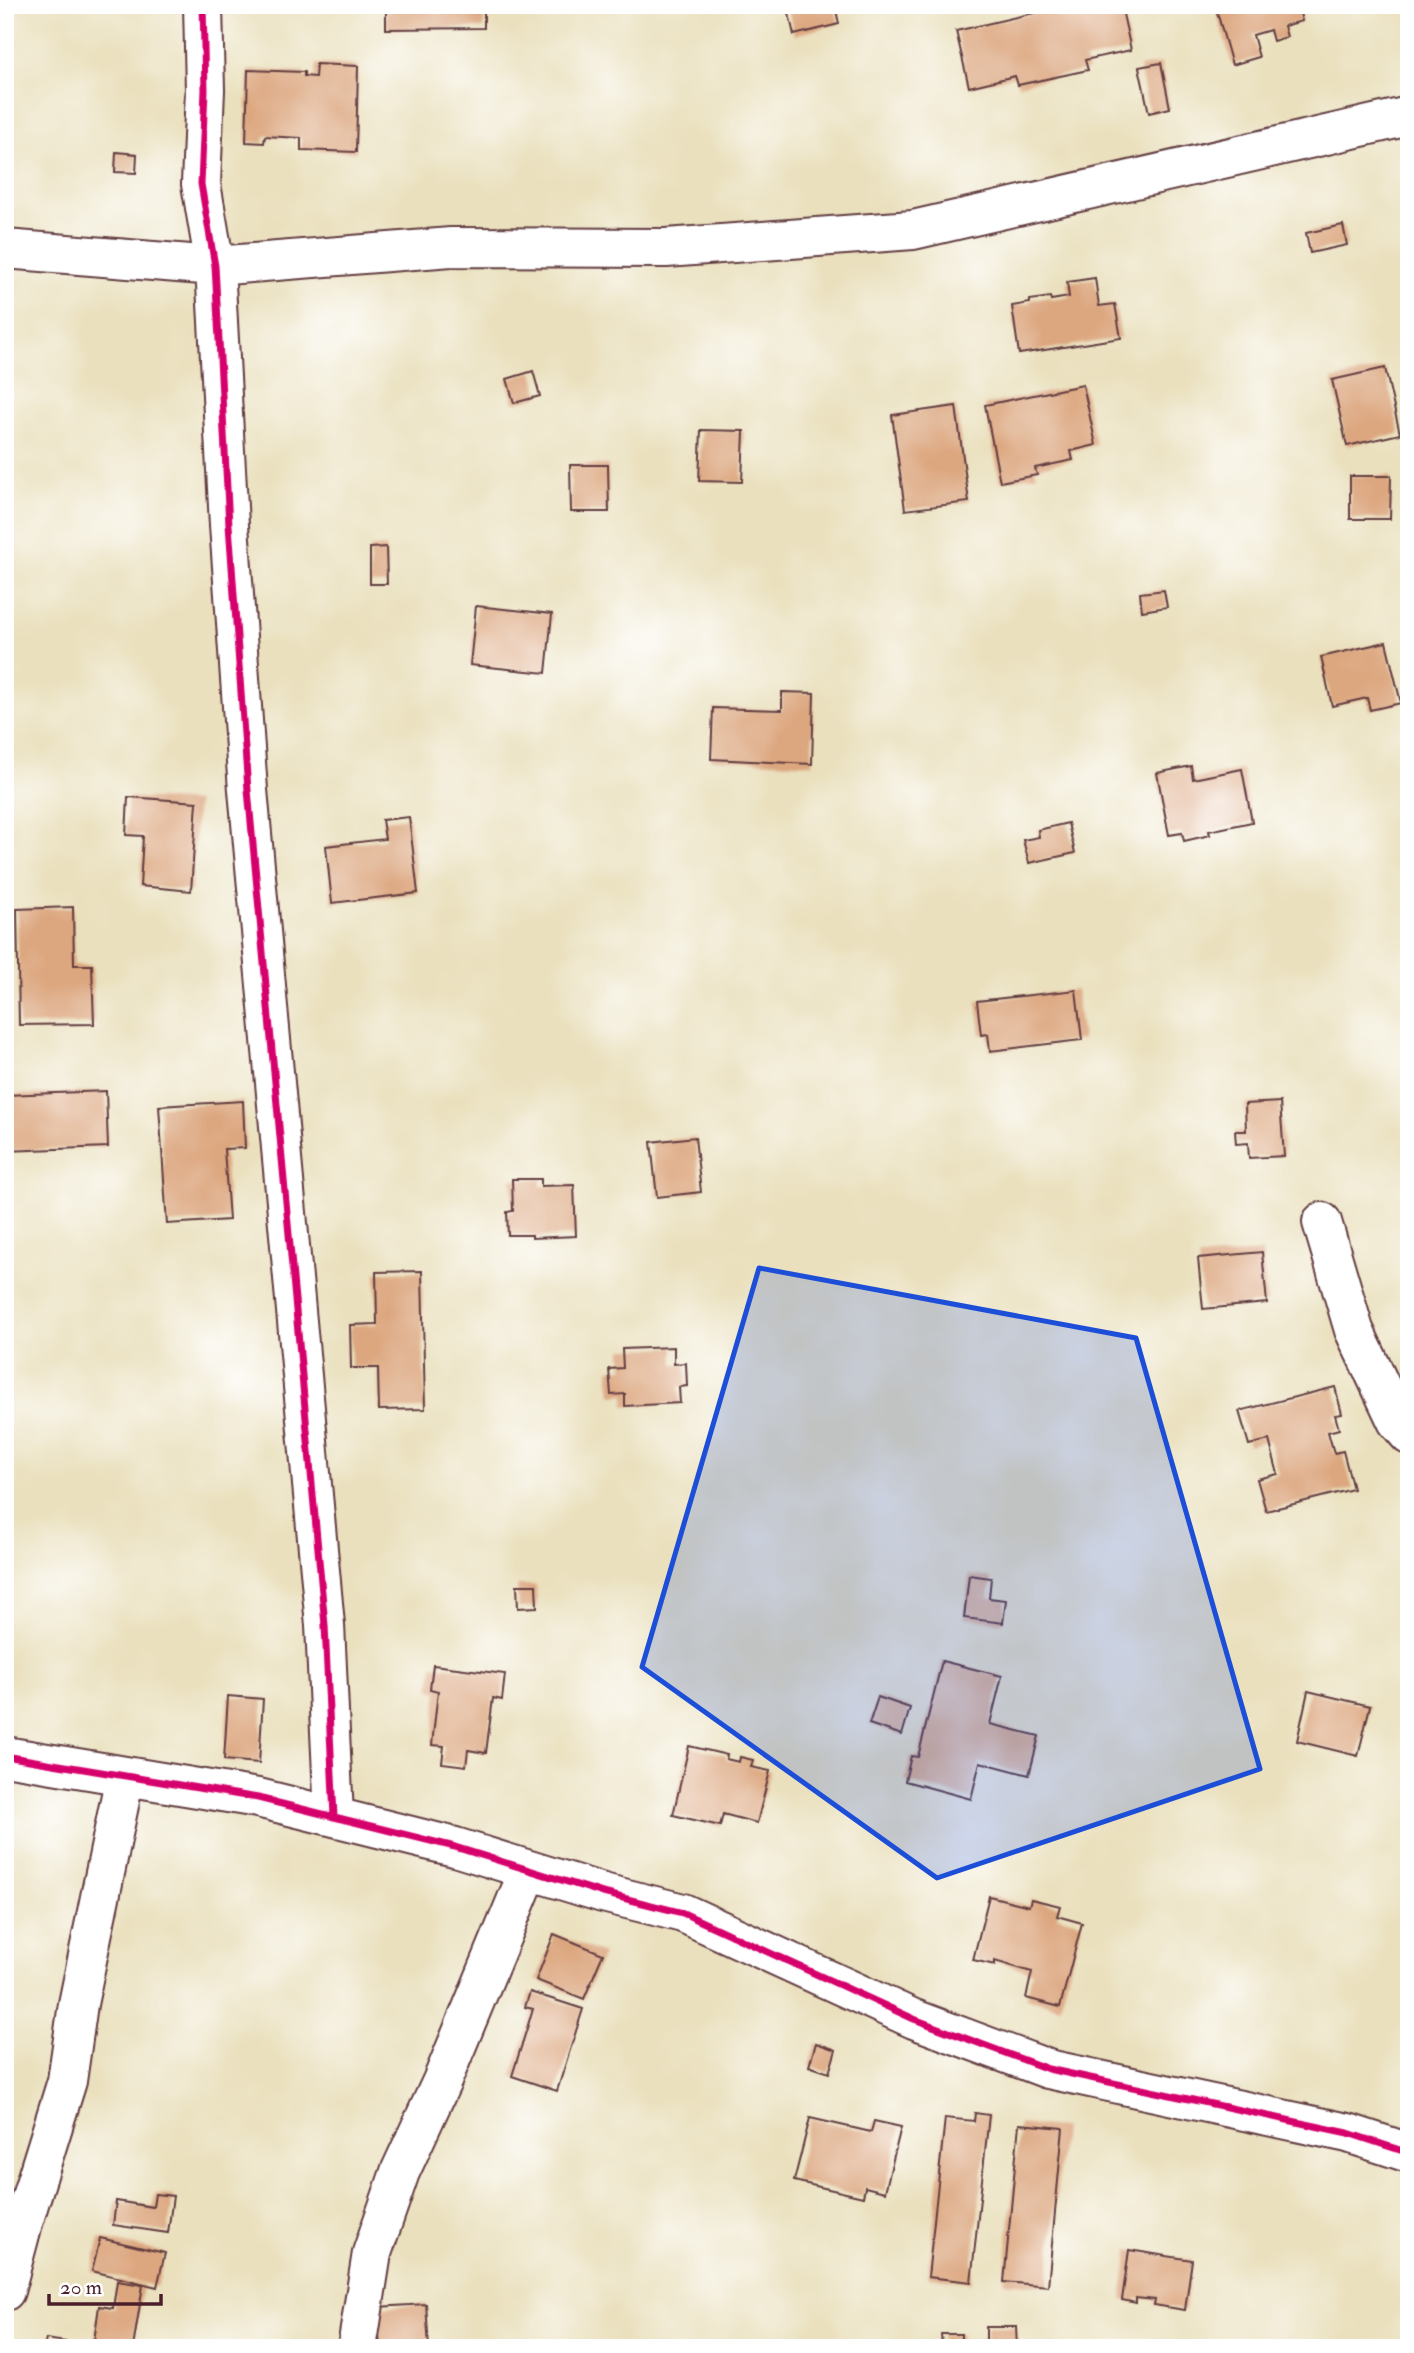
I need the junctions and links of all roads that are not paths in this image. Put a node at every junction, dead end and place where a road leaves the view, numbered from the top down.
1 (203, 5) edge
2 (1409, 116) edge
3 (5, 248) edge
4 (215, 266) junction
5 (1322, 1222) dead end
6 (1409, 1435) edge
7 (5, 1756) edge
8 (125, 1776) junction
9 (334, 1817) junction
10 (529, 1870) junction
11 (1409, 2153) edge
12 (5, 2291) edge
13 (358, 2348) edge

1 - 4 street
2 - 4 street
3 - 4 street
4 - 9 street
5 - 6 street
7 - 8 street
8 - 9 street
8 - 12 street
9 - 10 street
10 - 11 street
10 - 13 street

